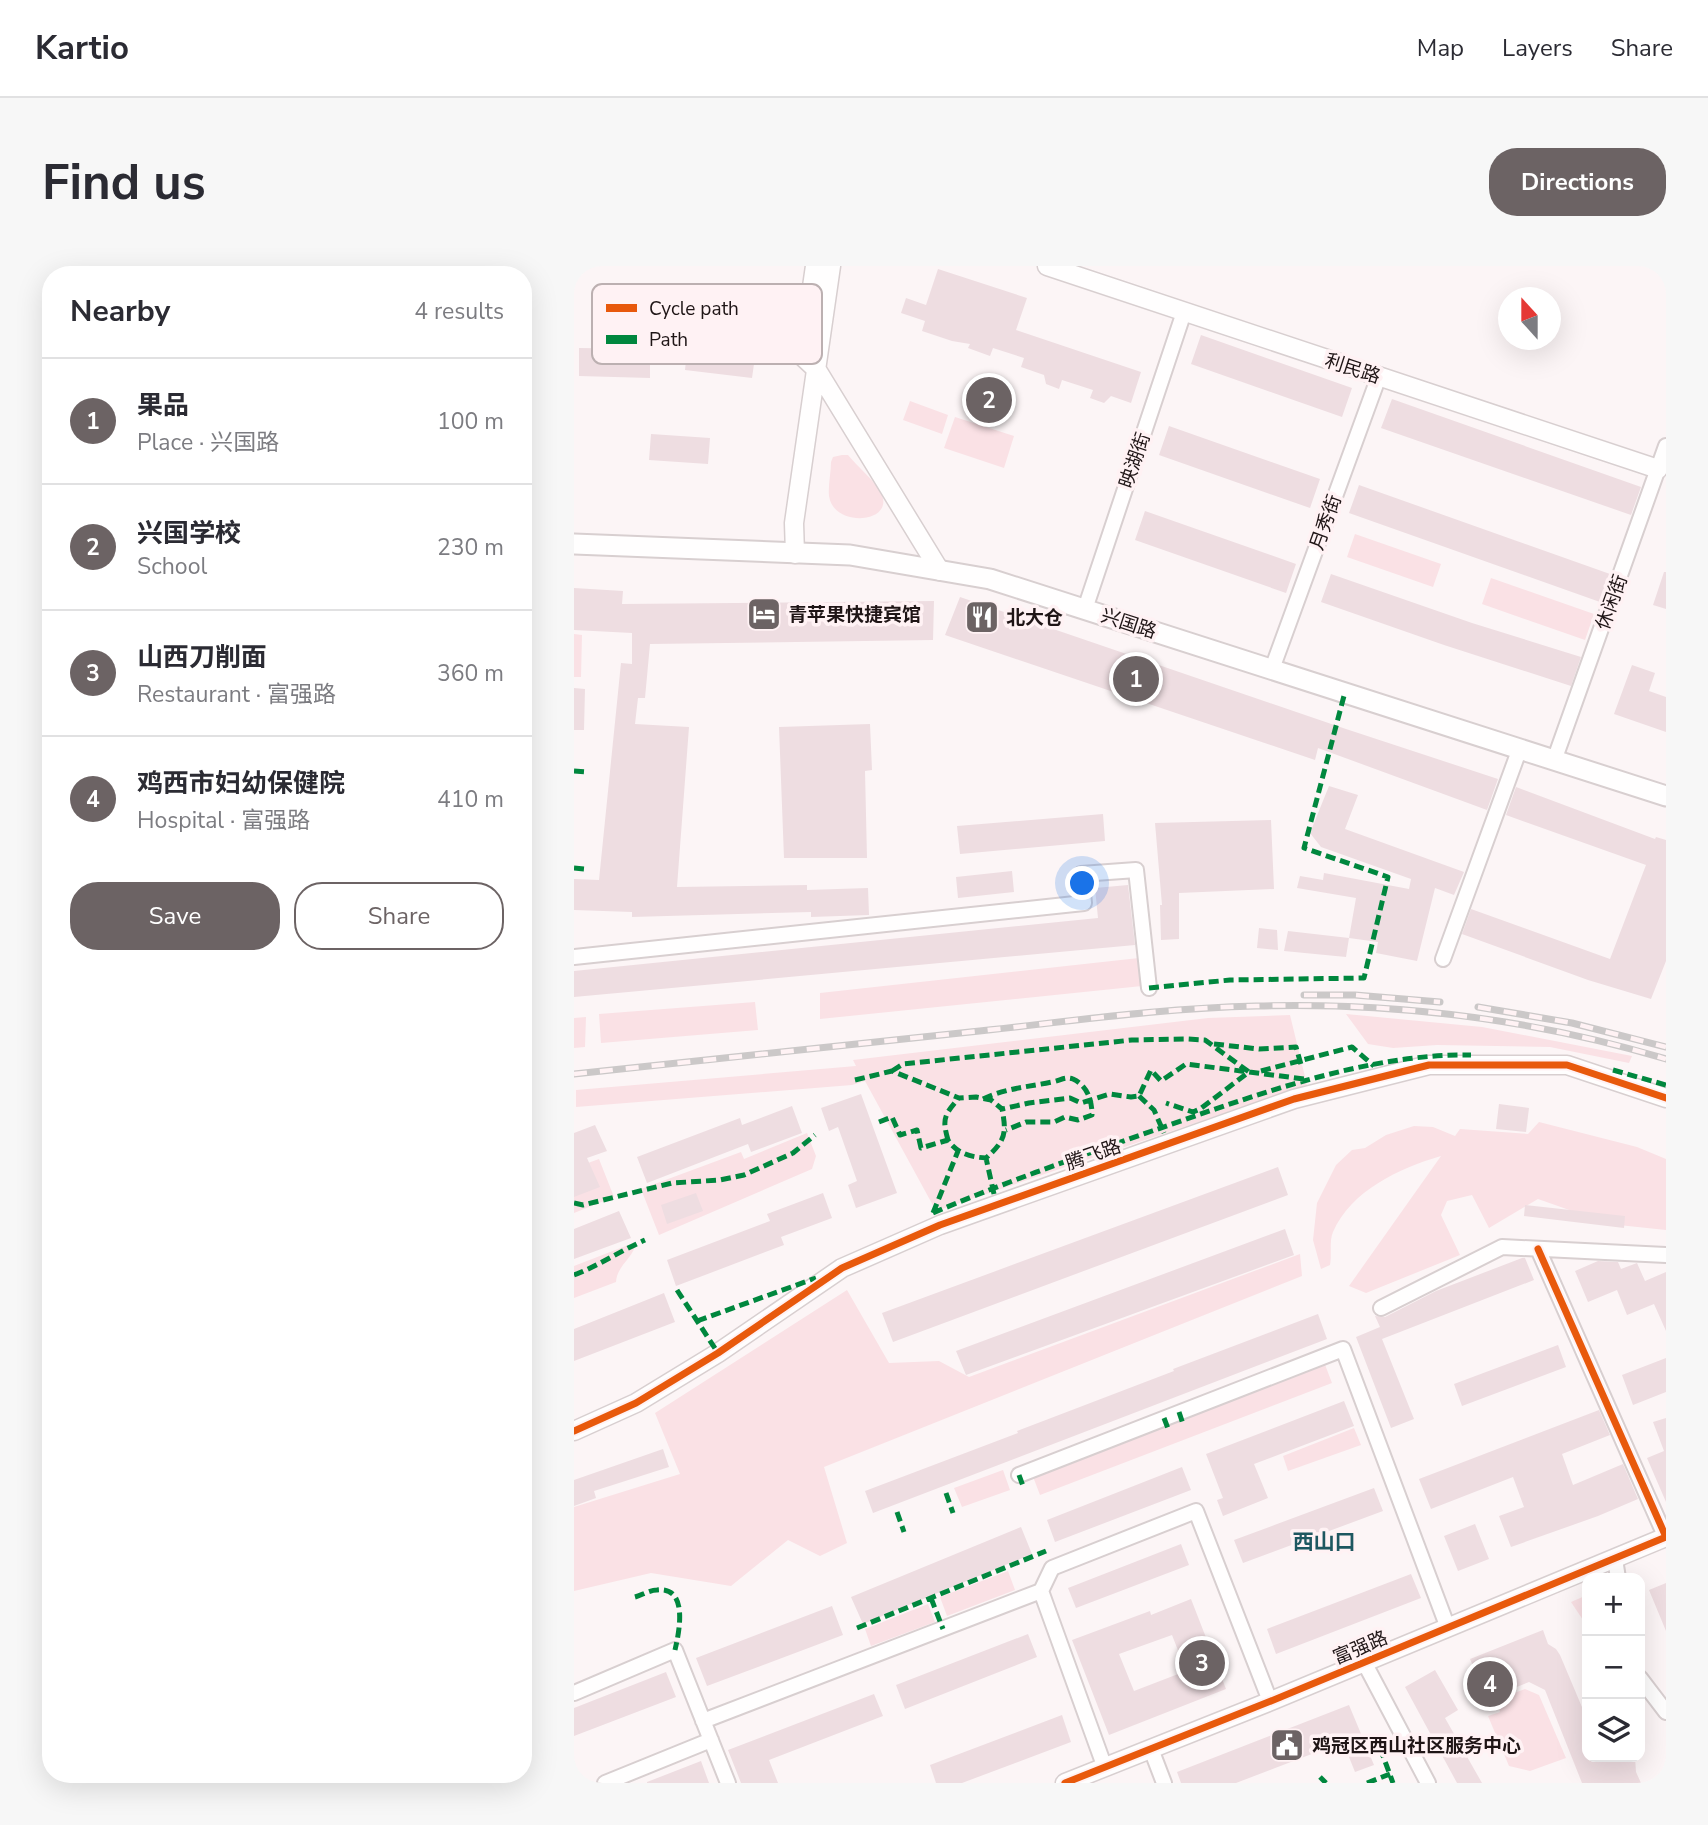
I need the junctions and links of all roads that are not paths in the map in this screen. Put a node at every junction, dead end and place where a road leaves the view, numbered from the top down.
1 (814, 266) edge
2 (831, 266) edge
3 (1047, 266) edge
4 (812, 284) edge
5 (1184, 312) junction
6 (822, 332) edge
7 (811, 364) edge
8 (818, 364) edge
9 (817, 369) junction
10 (1379, 376) junction
11 (1666, 446) edge
12 (1658, 469) junction
13 (574, 544) edge
14 (795, 554) junction
15 (940, 570) junction
16 (1084, 609) junction
17 (1272, 669) junction
18 (1520, 748) junction
19 (1555, 758) junction
20 (1666, 796) edge
21 (574, 957) edge
22 (1443, 959) dead end
23 (1149, 988) dead end
24 (1666, 1098) edge
25 (1538, 1249) junction
26 (1666, 1255) edge
27 (1381, 1308) dead end
28 (574, 1431) edge
29 (1019, 1475) dead end
30 (1666, 1538) edge
31 (1615, 1559) junction
32 (1617, 1573) edge
33 (1041, 1591) junction
34 (1448, 1628) junction
35 (1364, 1662) junction
36 (1645, 1685) edge
37 (574, 1693) edge
38 (1270, 1701) junction
39 (1666, 1712) edge
40 (703, 1721) junction
41 (711, 1740) junction
42 (1151, 1749) junction
43 (1104, 1768) junction
44 (605, 1783) edge
45 (728, 1783) edge
46 (1065, 1783) edge
47 (1164, 1783) edge
48 (1427, 1783) edge

1 - 4 street
2 - 6 street
3 - 5 street, 利民路
5 - 10 street, 利民路
5 - 16 street, 映湖街
7 - 9 street
8 - 9 street
9 - 14 street
9 - 15 street
10 - 12 street, 利民路
10 - 17 street, 月秀街
11 - 12 street, 休闲街
12 - 19 street, 休闲街
13 - 14 main road, 兴国路
14 - 15 main road, 兴国路
15 - 16 main road, 兴国路
16 - 17 main road, 兴国路
17 - 18 main road, 兴国路
18 - 19 main road, 兴国路
18 - 22 street
19 - 20 main road, 兴国路
21 - 23 street
24 - 28 street, 腾飞路
25 - 26 street
25 - 27 street
25 - 30 street
29 - 34 street
30 - 31 street, 富强路
31 - 32 street
31 - 34 street, 富强路
33 - 38 street
33 - 40 street
33 - 43 street
34 - 35 street, 富强路
35 - 38 street, 富强路
35 - 48 street
36 - 39 street
37 - 40 street
38 - 42 street, 富强路
40 - 41 street
41 - 44 street
41 - 45 street
42 - 43 street, 富强路
42 - 47 street
43 - 46 street, 富强路

